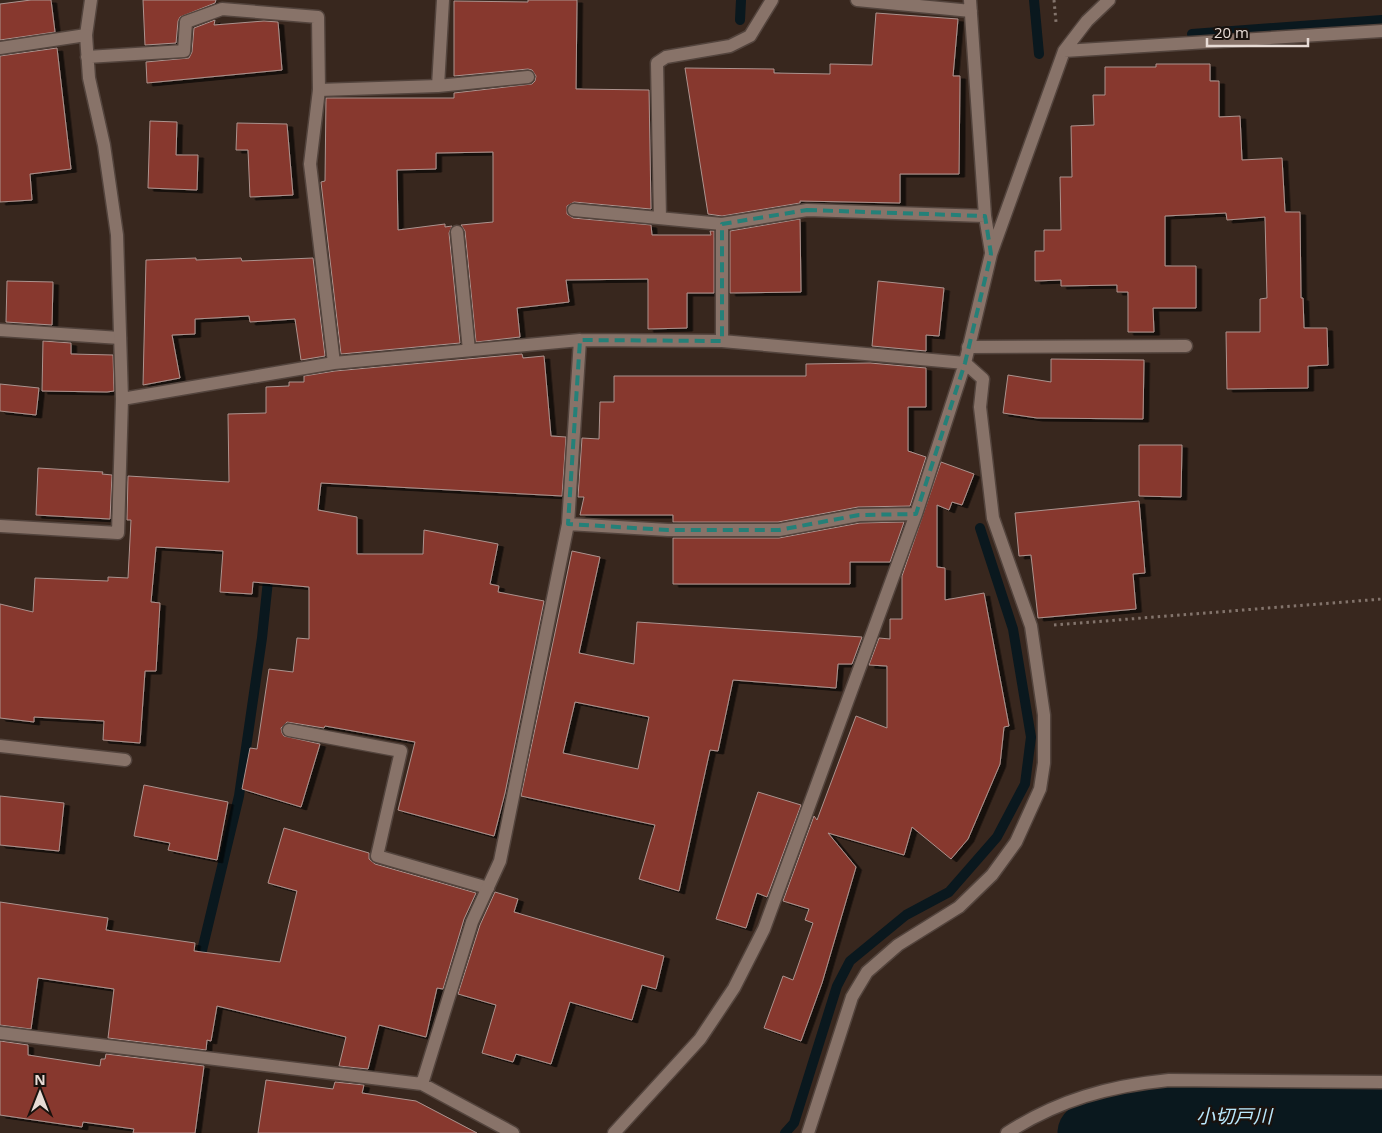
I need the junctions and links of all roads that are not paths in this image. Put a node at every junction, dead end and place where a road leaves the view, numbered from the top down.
1 (91, 0) edge
2 (444, 0) edge
3 (772, 0) edge
4 (858, 0) edge
5 (1109, 0) edge
6 (971, 6) edge
7 (1382, 31) edge
8 (86, 35) junction
9 (0, 48) edge
10 (1064, 52) junction
11 (87, 57) junction
12 (528, 77) dead end
13 (438, 86) junction
14 (319, 90) junction
15 (574, 210) dead end
16 (985, 216) junction
17 (660, 218) junction
18 (722, 224) junction
19 (457, 232) dead end
20 (991, 254) junction
21 (0, 330) edge
22 (120, 338) junction
23 (580, 340) junction
24 (722, 341) junction
25 (1186, 346) dead end
26 (968, 347) junction
27 (469, 350) junction
28 (334, 363) junction
29 (965, 363) junction
30 (122, 399) junction
31 (916, 514) junction
32 (568, 524) junction
33 (0, 526) edge
34 (289, 730) dead end
35 (0, 746) edge
36 (125, 760) dead end
37 (488, 888) junction
38 (0, 1033) edge
39 (1382, 1082) edge
40 (422, 1084) junction
41 (513, 1133) edge
42 (614, 1133) edge
43 (808, 1133) edge
44 (1007, 1133) edge

1 - 8 street
2 - 13 street
3 - 17 street
4 - 6 street
5 - 10 street
6 - 16 street
7 - 10 street
8 - 9 street
8 - 11 street
10 - 20 street
11 - 14 street
11 - 22 street
12 - 13 street
13 - 14 street
14 - 28 street
15 - 17 street
16 - 18 street
16 - 20 street
17 - 18 street
18 - 24 street
19 - 27 street
20 - 26 street
21 - 22 street
22 - 30 street
23 - 24 street
23 - 27 street
23 - 32 street
24 - 29 street
25 - 26 street
26 - 29 street
27 - 28 street
28 - 30 street
29 - 31 street
29 - 43 street
30 - 33 street
31 - 32 street
31 - 42 street
32 - 37 street
34 - 37 street
35 - 36 street
37 - 40 street
38 - 40 street
39 - 44 street
40 - 41 street

